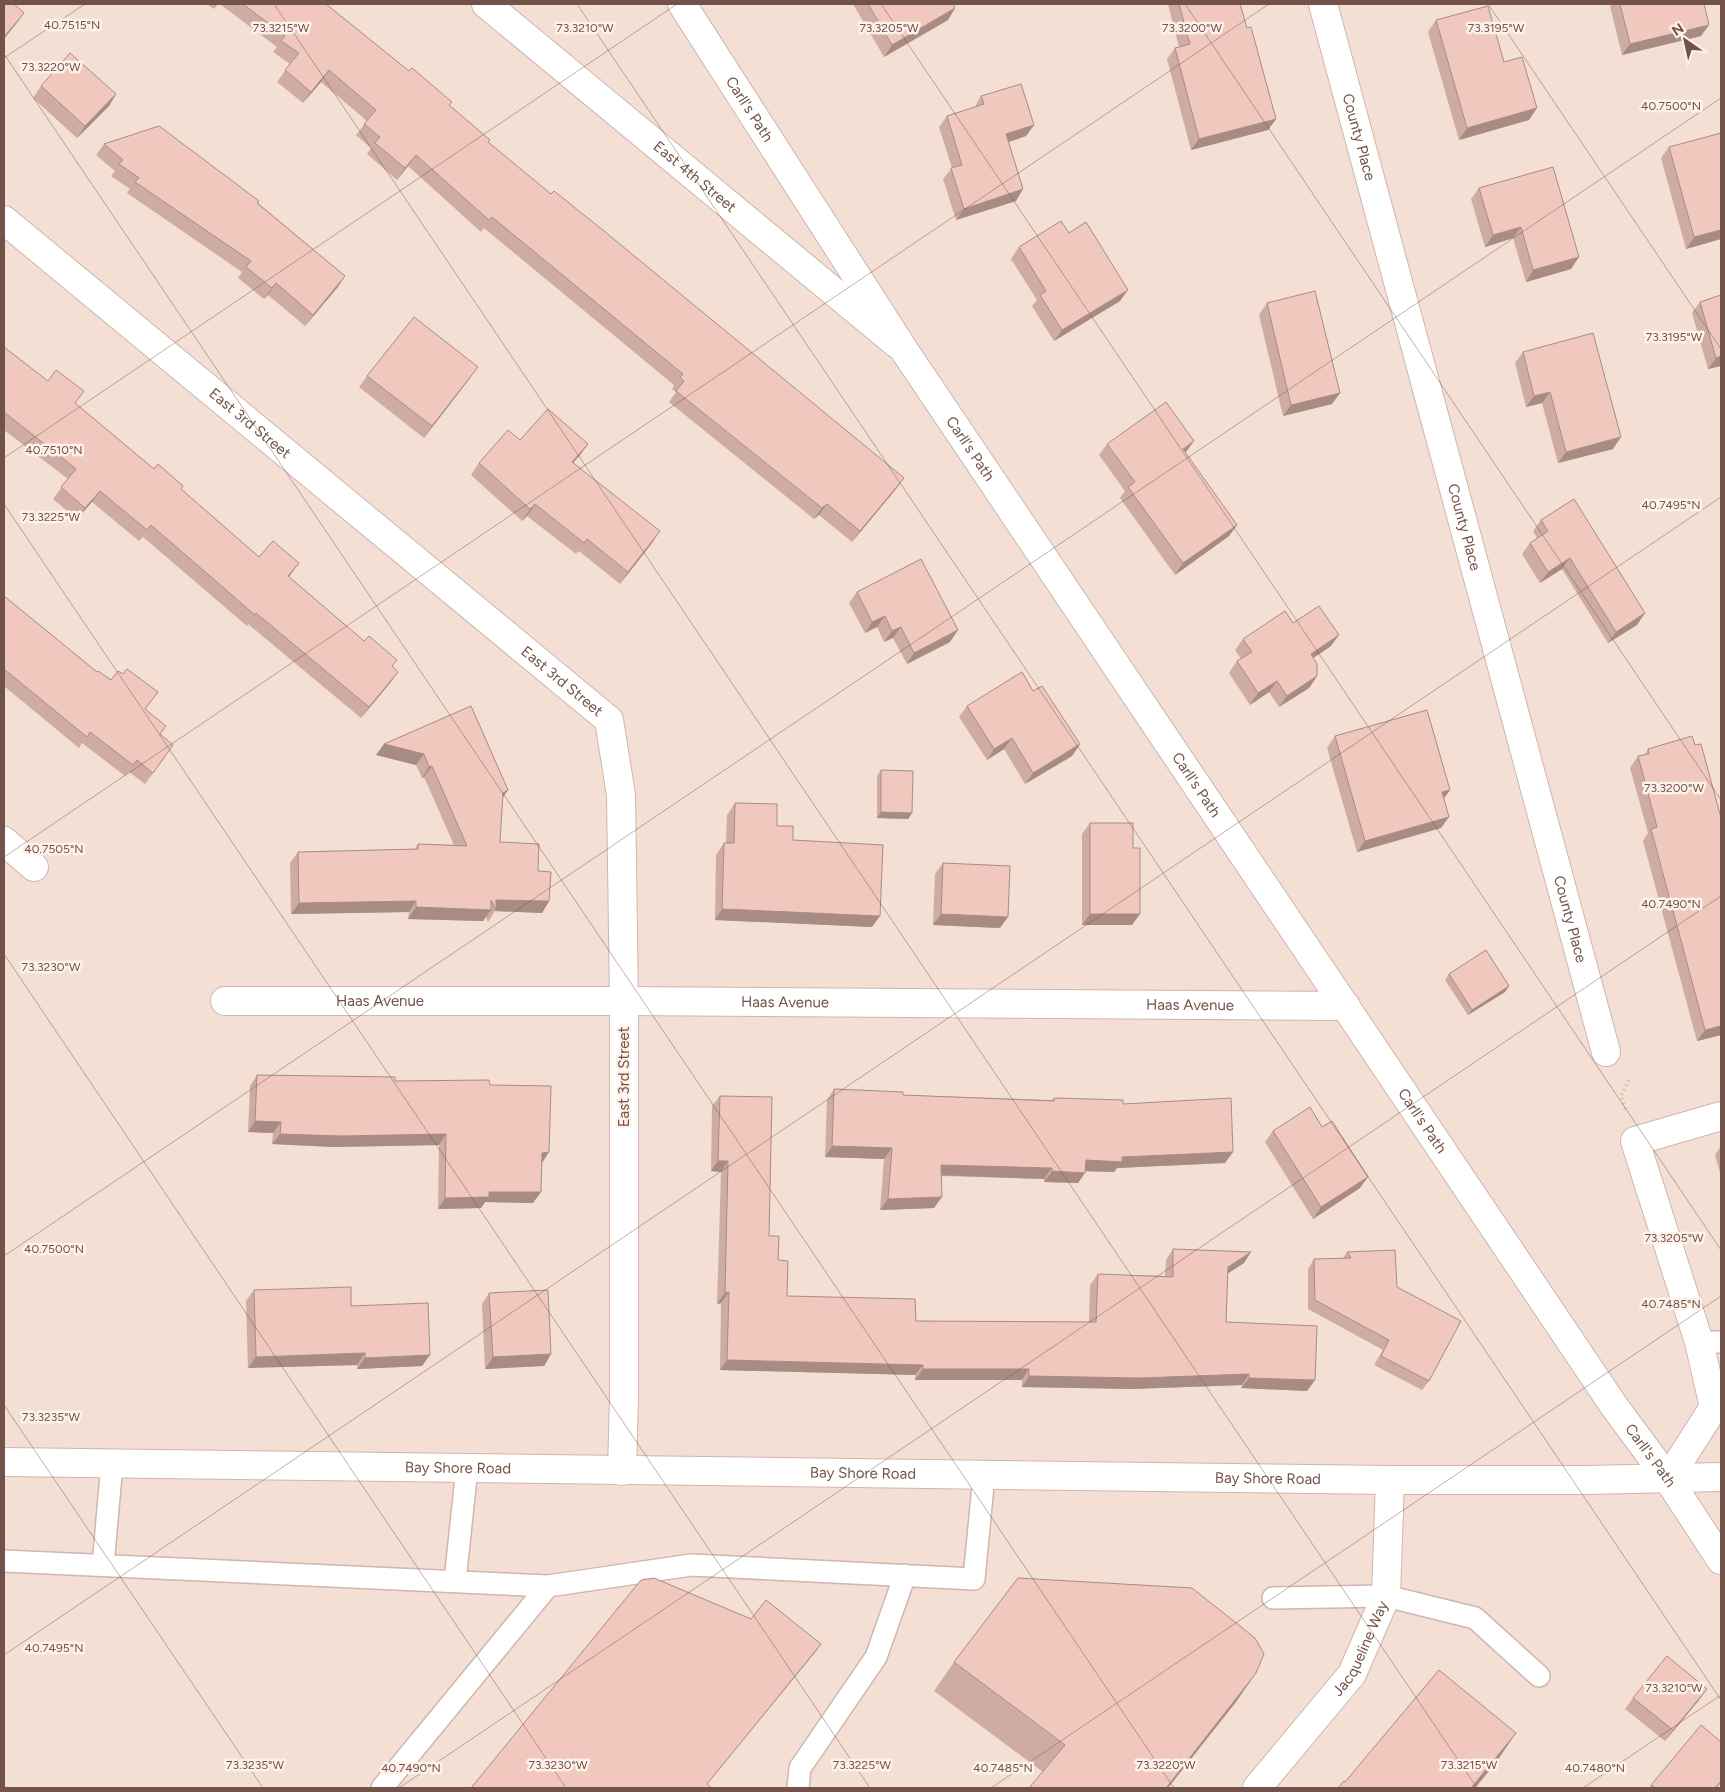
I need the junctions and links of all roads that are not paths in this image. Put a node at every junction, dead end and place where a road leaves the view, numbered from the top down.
1 (486, 4) edge
2 (682, 4) edge
3 (1323, 4) edge
4 (4, 220) edge
5 (904, 350) junction
6 (4, 840) edge
7 (34, 866) dead end
8 (225, 1001) dead end
9 (624, 1001) junction
10 (1346, 1006) junction
11 (1606, 1052) dead end
12 (1721, 1116) edge
13 (1710, 1342) edge
14 (4, 1462) edge
15 (112, 1464) junction
16 (467, 1468) junction
17 (622, 1471) junction
18 (984, 1475) junction
19 (1721, 1477) edge
20 (1668, 1479) junction
21 (1390, 1480) junction
22 (1721, 1560) edge
23 (4, 1561) edge
24 (103, 1565) junction
25 (905, 1576) junction
26 (455, 1581) junction
27 (548, 1586) junction
28 (1386, 1596) junction
29 (1273, 1598) dead end
30 (1539, 1676) dead end
31 (382, 1788) edge
32 (798, 1788) edge
33 (1257, 1788) edge

1 - 5 street, East 4th Street
2 - 5 street, Carll's Path
3 - 11 street, County Place
4 - 9 street, East 3rd Street
5 - 10 street, Carll's Path
6 - 7 street
8 - 9 street, Haas Avenue
9 - 10 street, Haas Avenue
9 - 17 street, East 3rd Street
10 - 20 street, Carll's Path
12 - 13 street
13 - 20 street
14 - 15 street, Bay Shore Road
15 - 16 street, Bay Shore Road
15 - 24 lane
16 - 17 street, Bay Shore Road
16 - 26 lane
17 - 18 street, Bay Shore Road
18 - 21 street, Bay Shore Road
18 - 25 lane
19 - 20 street, Bay Shore Road
20 - 21 street, Bay Shore Road
20 - 22 street, Carll's Path
21 - 28 street, Jacqueline Way
23 - 24 lane
24 - 26 lane
25 - 27 lane
25 - 32 lane
26 - 27 lane
27 - 31 lane
28 - 29 lane
28 - 30 lane
28 - 33 street, Jacqueline Way

